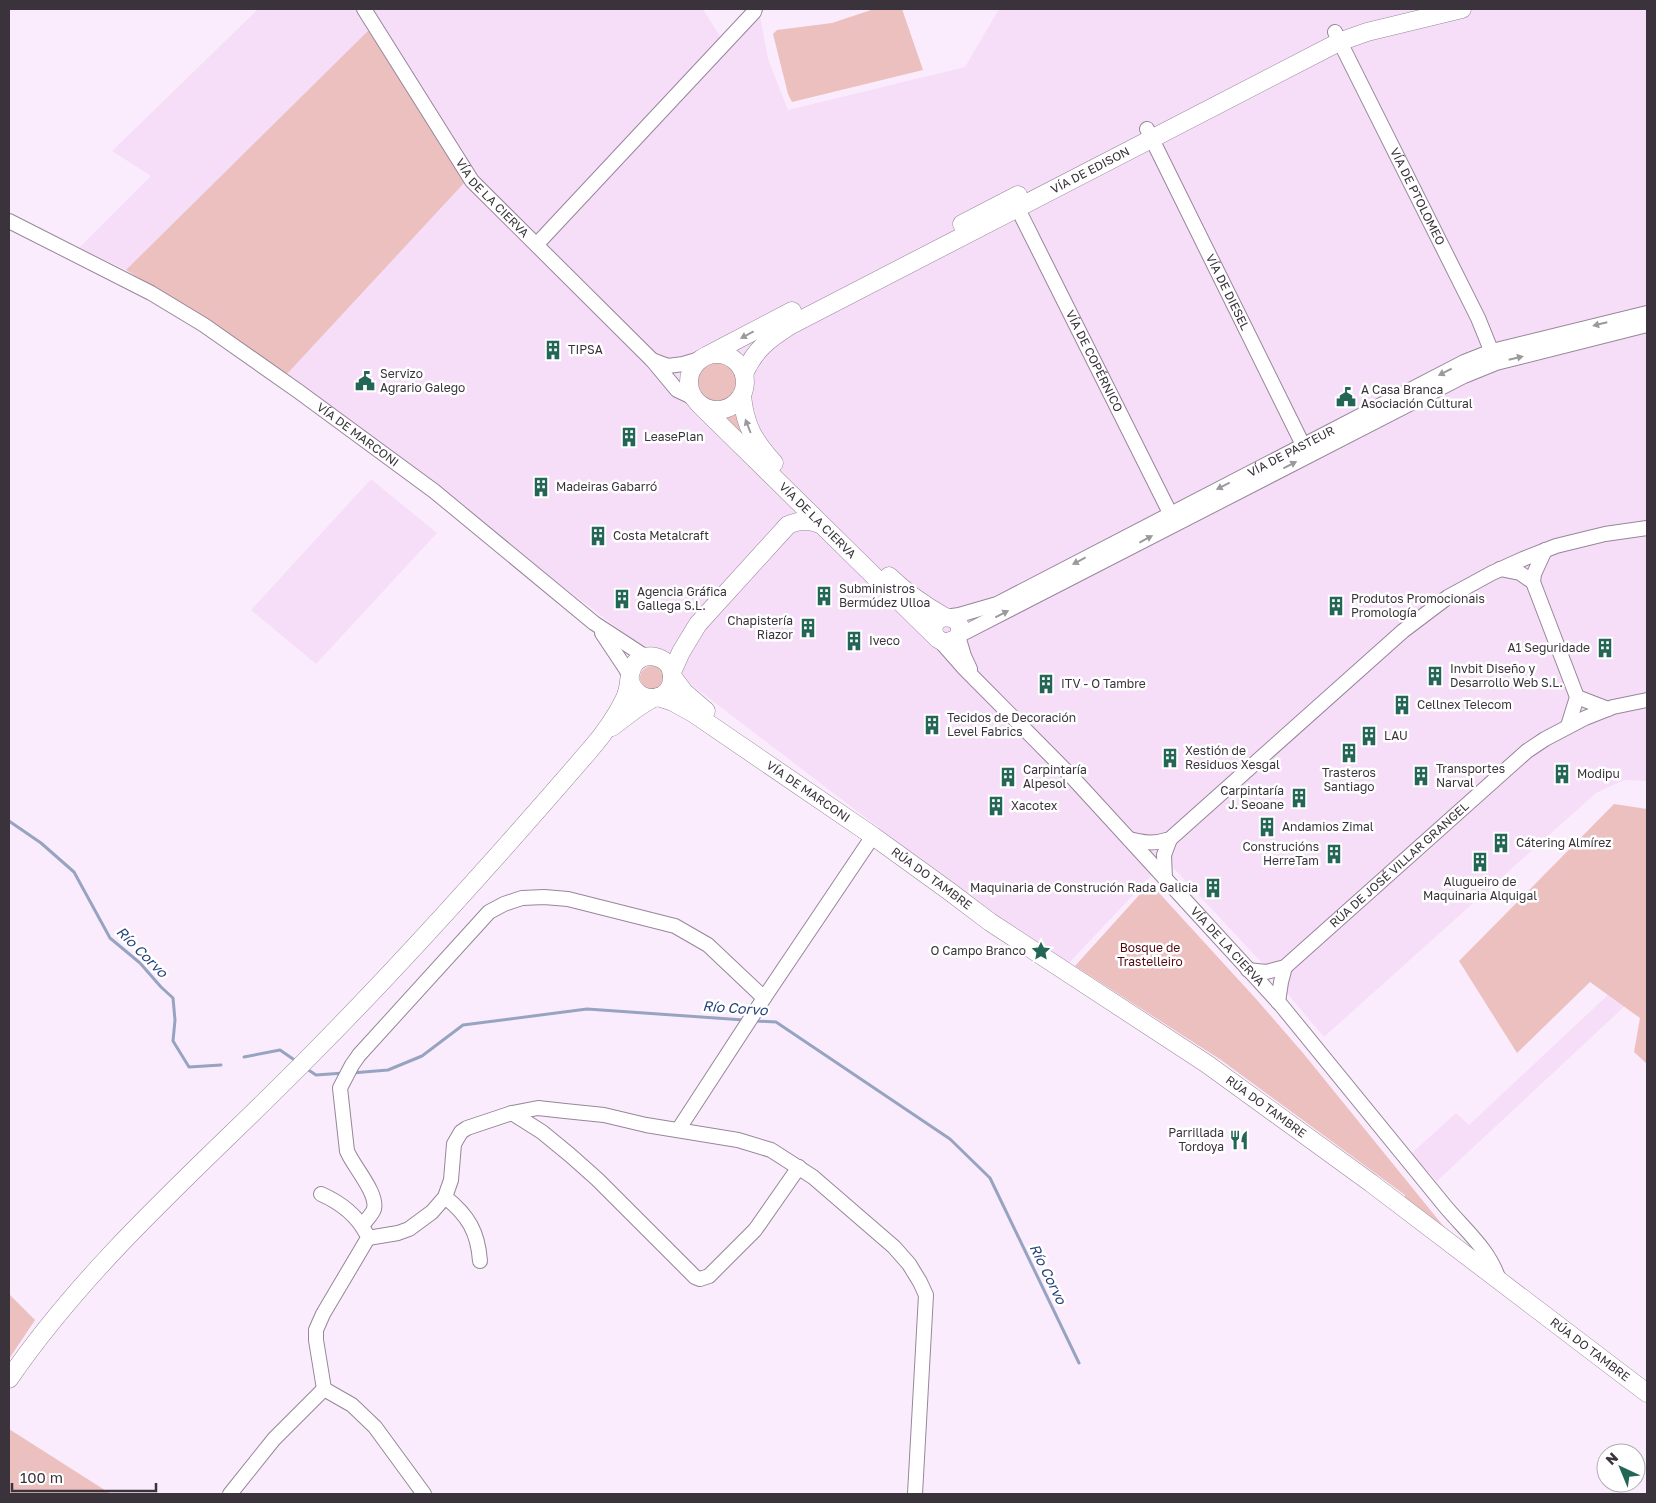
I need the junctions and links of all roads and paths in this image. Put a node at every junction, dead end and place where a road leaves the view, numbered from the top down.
1 (364, 9) edge
2 (755, 9) edge
3 (1411, 9) edge
4 (1462, 9) edge
5 (1337, 37) junction
6 (1150, 134) junction
7 (1015, 203) junction
8 (9, 221) edge
9 (537, 244) junction
10 (1647, 312) edge
11 (1647, 325) edge
12 (704, 357) junction
13 (1494, 357) junction
14 (652, 360) junction
15 (744, 374) junction
16 (742, 396) junction
17 (696, 401) junction
18 (1306, 450) junction
19 (790, 494) junction
20 (1173, 519) junction
21 (820, 524) junction
22 (788, 525) junction
23 (1647, 528) edge
24 (1545, 550) junction
25 (1523, 559) junction
26 (1500, 569) junction
27 (1531, 577) junction
28 (945, 617) junction
29 (594, 623) junction
30 (698, 624) junction
31 (958, 636) junction
32 (938, 639) junction
33 (649, 656) junction
34 (672, 674) junction
35 (973, 676) junction
36 (630, 680) junction
37 (656, 698) junction
38 (1579, 700) junction
39 (1647, 700) edge
40 (1608, 709) junction
41 (1585, 718) junction
42 (1568, 726) junction
43 (602, 735) junction
44 (742, 746) junction
45 (873, 836) junction
46 (1129, 840) junction
47 (1166, 843) junction
48 (1147, 859) junction
49 (1165, 879) junction
50 (1248, 970) junction
51 (1282, 970) junction
52 (1264, 987) junction
53 (764, 998) junction
54 (1278, 1002) junction
55 (512, 1113) junction
56 (678, 1130) junction
57 (799, 1167) junction
58 (321, 1194) dead end
59 (445, 1197) junction
60 (365, 1232) junction
61 (1471, 1249) junction
62 (480, 1261) dead end
63 (9, 1379) edge
64 (324, 1389) junction
65 (1647, 1393) edge
66 (230, 1494) edge
67 (424, 1494) edge
68 (915, 1494) edge

1 - 9 street, VÍA DE LA CIERVA
2 - 9 street
3 - 5 main road, VÍA DE EDISON
4 - 5 main road, VÍA DE EDISON
5 - 6 main road, VÍA DE EDISON
5 - 13 street, VÍA DE PTOLOMEO
6 - 7 main road, VÍA DE EDISON
6 - 18 street, VÍA DE DIESEL
7 -> 12 main road, VÍA DE EDISON
7 - 15 main road, VÍA DE EDISON
7 - 20 street, VÍA DE COPÉRNICO
8 - 29 street, VÍA DE MARCONI
9 - 14 street, VÍA DE LA CIERVA
10 -> 13 street, VÍA DE PASTEUR
13 -> 11 street, VÍA DE PASTEUR
12 - 14 street
12 - 15 main road
12 - 17 main road
13 - 18 street, VÍA DE PASTEUR
14 - 17 street, VÍA DE LA CIERVA
15 - 16 main road
16 - 17 main road
28 -> 16 main road, VÍA DE LA CIERVA
17 - 19 main road, VÍA DE LA CIERVA
18 - 20 street, VÍA DE PASTEUR
19 - 21 main road, VÍA DE LA CIERVA
19 - 22 main road
20 -> 28 street, VÍA DE PASTEUR
31 -> 20 street, VÍA DE PASTEUR
21 - 22 main road
21 - 32 main road, VÍA DE LA CIERVA
22 - 30 main road
23 - 24 street
24 - 25 street
24 - 27 street
25 - 26 street
25 - 27 street
26 - 27 street
26 - 47 street
27 - 38 street
28 - 31 main road
28 - 32 main road
29 - 33 street, VÍA DE MARCONI
29 - 36 street, VÍA DE MARCONI
30 - 33 main road
30 - 34 main road
31 - 32 main road
31 - 35 street, VÍA DE LA CIERVA
32 - 35 street, VÍA DE LA CIERVA
33 - 34 main road
33 - 36 main road
34 - 37 main road
34 - 44 main road, VÍA DE MARCONI
35 - 46 street, VÍA DE LA CIERVA
36 - 37 main road
36 - 43 main road
37 - 43 main road
37 - 44 main road, VÍA DE MARCONI
38 - 40 street
38 - 41 street
38 - 42 street
39 - 40 street, RÚA DE JOSÉ VILLAR GRANGEL
40 - 41 street, RÚA DE JOSÉ VILLAR GRANGEL
41 - 42 street, RÚA DE JOSÉ VILLAR GRANGEL
42 - 51 street, RÚA DE JOSÉ VILLAR GRANGEL
43 - 63 main road
44 - 45 main road, VÍA DE MARCONI
45 - 53 street
45 - 61 main road, RÚA DO TAMBRE
46 - 47 street
46 - 48 street, VÍA DE LA CIERVA
47 - 48 street
47 - 49 street
48 - 49 street, VÍA DE LA CIERVA
49 - 50 street, VÍA DE LA CIERVA
50 - 51 street
50 - 52 street, VÍA DE LA CIERVA
51 - 52 street, RÚA DE JOSÉ VILLAR GRANGEL
51 - 54 street
52 - 54 street, VÍA DE LA CIERVA
53 - 56 street
53 - 60 street
54 - 61 street, VÍA DE LA CIERVA
55 - 56 street
55 - 57 street
55 - 59 street
56 - 57 street
57 - 68 street
58 - 60 street
59 - 60 street
59 - 62 street
60 - 64 street
61 - 65 main road, RÚA DO TAMBRE
64 - 66 street
64 - 67 street

